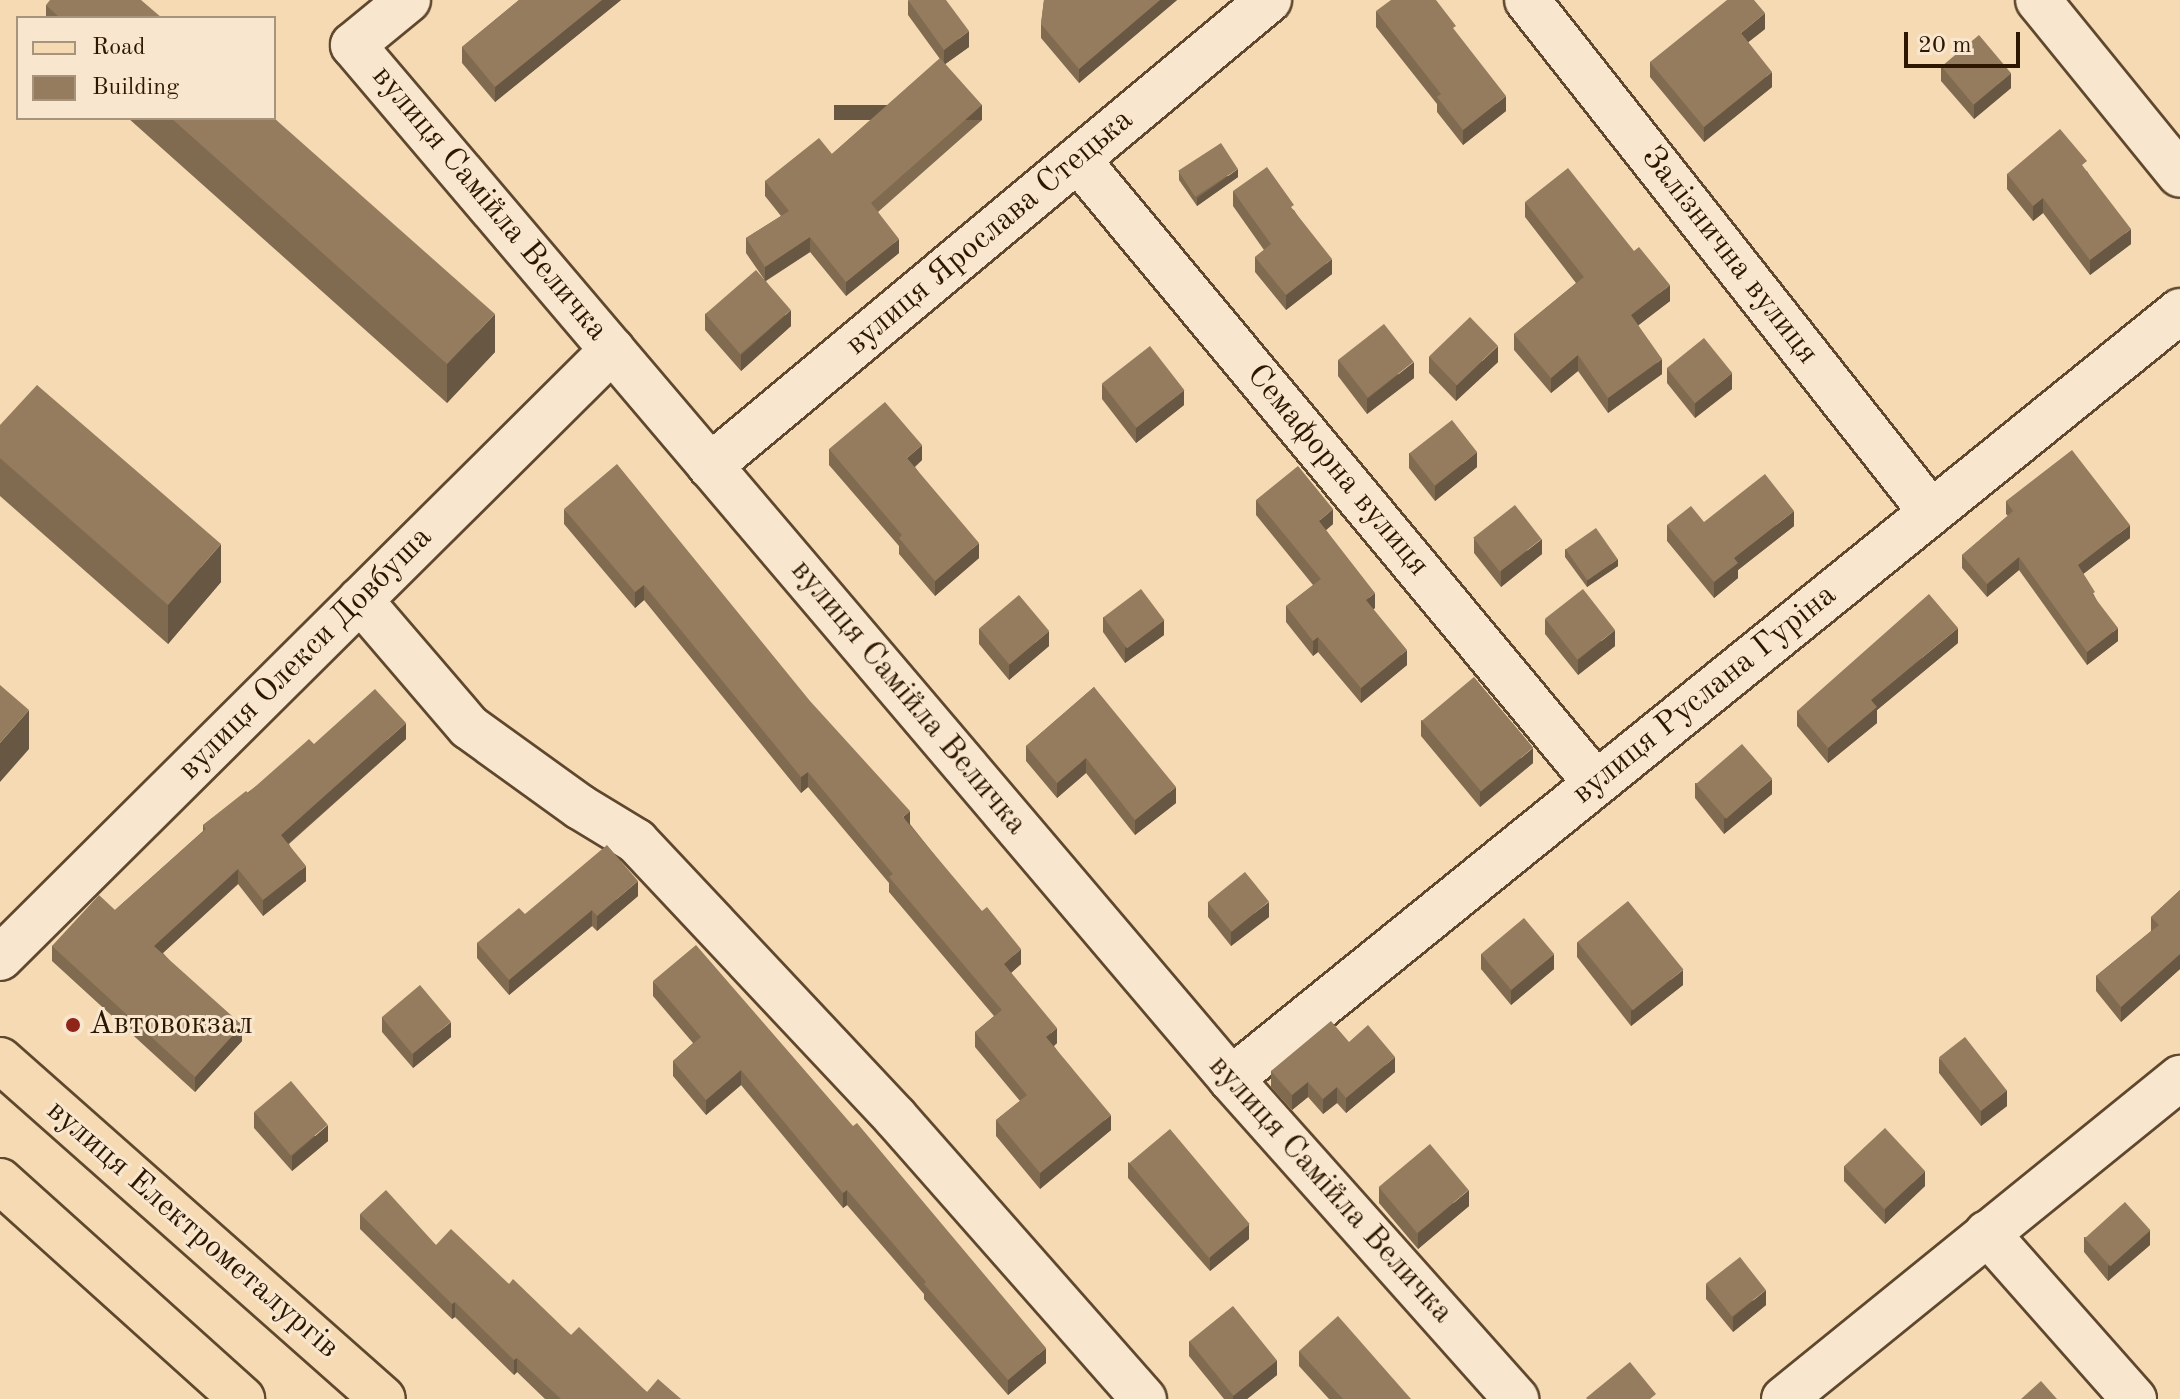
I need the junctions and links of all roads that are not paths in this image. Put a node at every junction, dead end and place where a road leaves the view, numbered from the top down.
1 (408, 0) edge
2 (1269, 0) edge
3 (1527, 0) edge
4 (2038, 0) edge
5 (1078, 160) junction
6 (2180, 175) edge
7 (2180, 311) edge
8 (612, 350) junction
9 (710, 466) junction
10 (1931, 512) junction
11 (360, 600) junction
12 (1596, 783) junction
13 (0, 958) edge
14 (0, 1060) edge
15 (2180, 1078) edge
16 (1231, 1079) junction
17 (0, 1181) edge
18 (1987, 1233) junction
19 (242, 1399) edge
20 (383, 1399) edge
21 (1144, 1399) edge
22 (1516, 1399) edge
23 (1784, 1399) edge
24 (2134, 1399) edge

1 - 8 street, вулиця Самійла Величка
2 - 5 street, вулиця Ярослава Стецька
3 - 10 street, Залізнична вулиця
4 - 6 street
5 - 9 street, вулиця Ярослава Стецька
5 - 12 street, Семафорна вулиця
7 - 10 street, вулиця Руслана Гуріна
8 - 9 street, вулиця Самійла Величка
8 - 11 street, вулиця Олекси Довбуша
9 - 16 street, вулиця Самійла Величка
10 - 12 street, вулиця Руслана Гуріна
11 - 13 street, вулиця Олекси Довбуша
11 - 21 street
12 - 16 street, вулиця Руслана Гуріна
14 - 20 main road, вулиця Електрометалургів
15 - 18 street
16 - 22 street, вулиця Самійла Величка
17 - 19 main road
18 - 23 street
18 - 24 street

